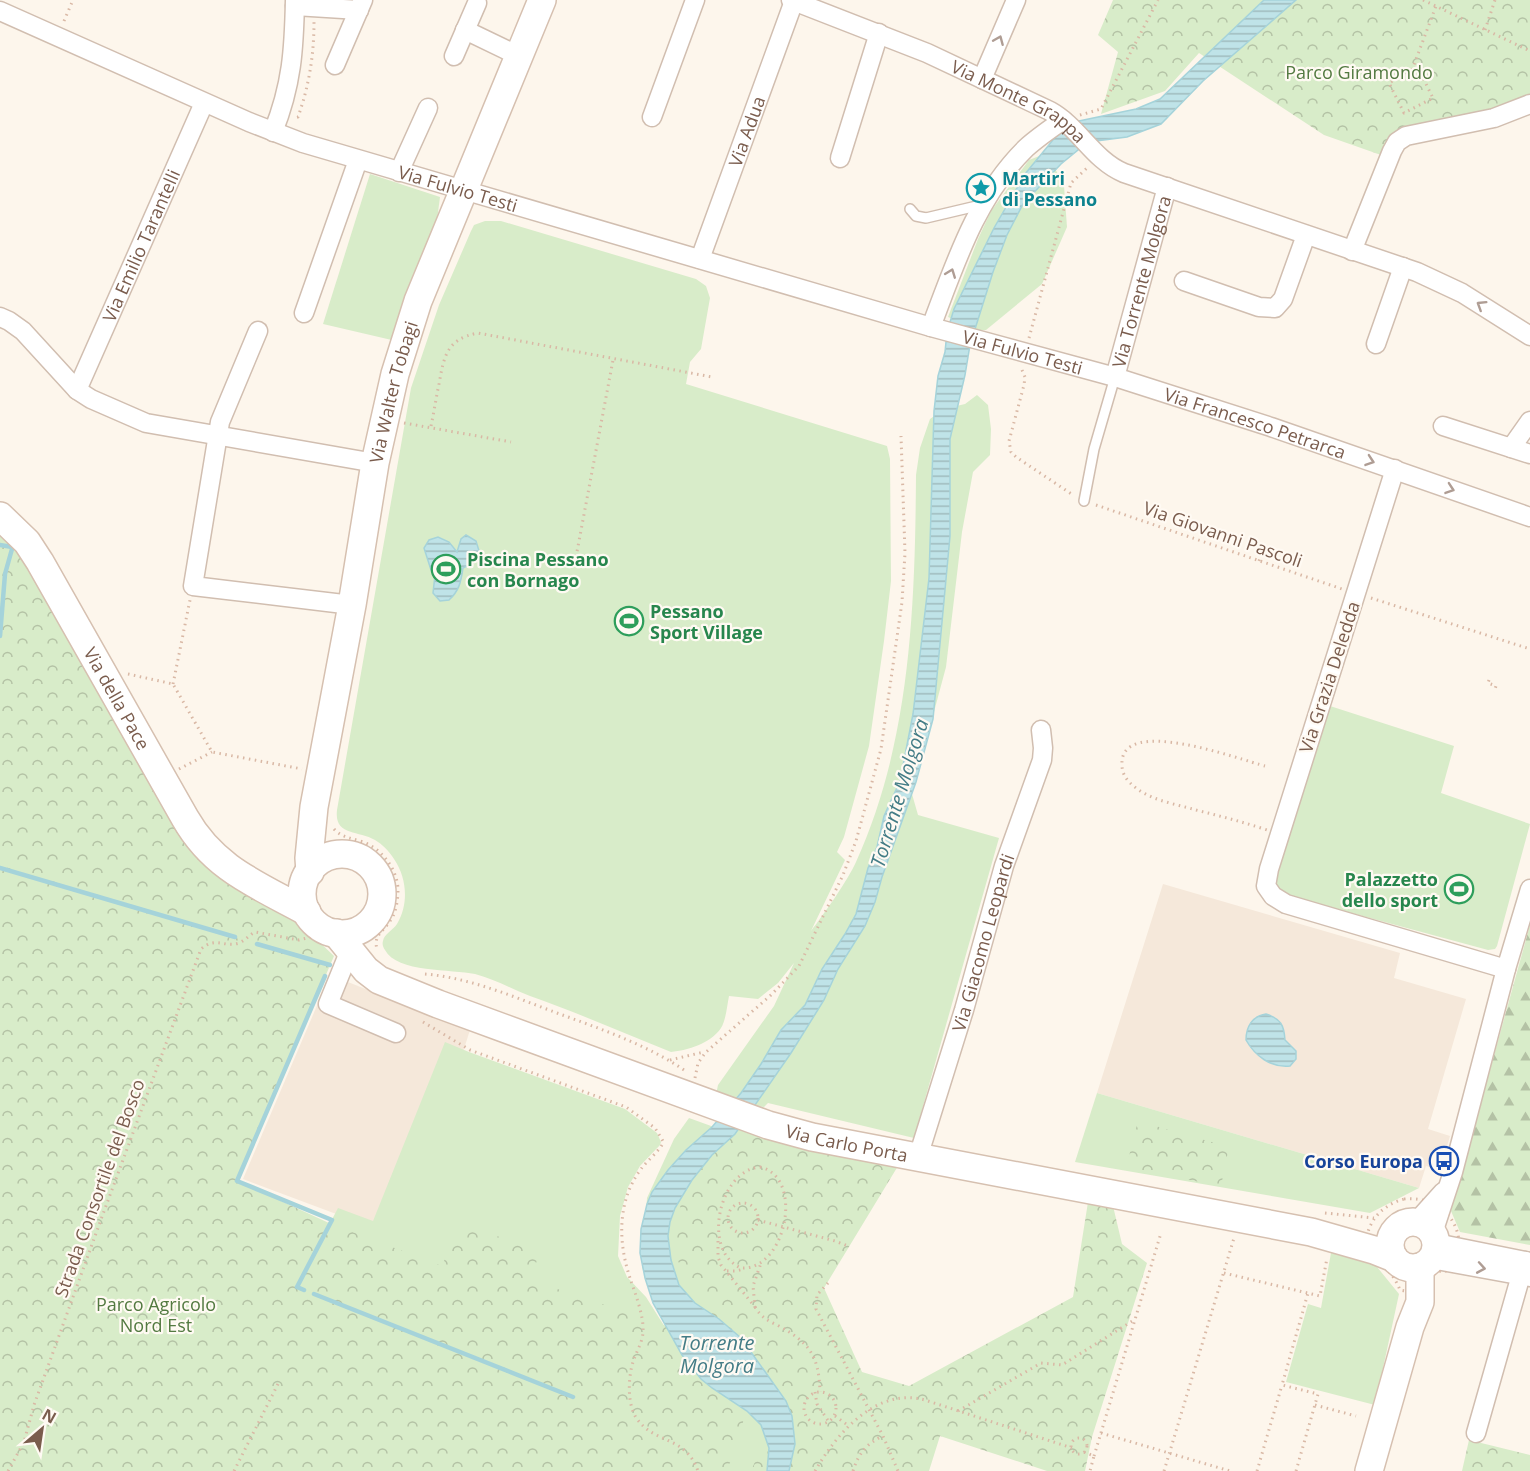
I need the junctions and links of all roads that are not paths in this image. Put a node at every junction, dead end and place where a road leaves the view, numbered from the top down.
1 (542, 0) edge
2 (695, 0) edge
3 (1016, 0) edge
4 (793, 1) edge
5 (295, 3) edge
6 (477, 3) dead end
7 (361, 5) edge
8 (818, 5) edge
9 (0, 11) edge
10 (465, 30) junction
11 (879, 33) junction
12 (454, 56) dead end
13 (519, 56) junction
14 (335, 65) dead end
15 (982, 79) junction
16 (204, 103) junction
17 (1530, 104) edge
18 (428, 108) dead end
19 (652, 117) dead end
20 (1063, 120) junction
21 (273, 132) junction
22 (840, 158) dead end
23 (358, 160) junction
24 (399, 172) junction
25 (1167, 187) junction
26 (464, 190) junction
27 (983, 204) junction
28 (910, 209) dead end
29 (1306, 235) junction
30 (1352, 251) junction
31 (700, 259) junction
32 (1403, 267) junction
33 (1184, 281) dead end
34 (304, 313) dead end
35 (0, 317) edge
36 (936, 329) junction
37 (258, 331) dead end
38 (1530, 336) edge
39 (1376, 344) dead end
40 (1115, 377) junction
41 (77, 390) junction
42 (1530, 421) edge
43 (1443, 426) dead end
44 (217, 436) junction
45 (1511, 448) junction
46 (1530, 454) edge
47 (375, 463) junction
48 (1395, 470) junction
49 (1084, 501) road end
50 (0, 516) edge
51 (1530, 517) edge
52 (352, 605) junction
53 (1041, 730) dead end
54 (323, 816) junction
55 (349, 855) junction
56 (238, 874) junction
57 (308, 874) junction
58 (1530, 889) edge
59 (335, 930) junction
60 (1506, 969) junction
61 (396, 1033) dead end
62 (918, 1157) junction
63 (1411, 1249) junction
64 (1526, 1269) edge
65 (1476, 1433) dead end
66 (1369, 1471) edge

1 - 13 street, Via Walter Tobagi
2 - 19 street
15 -> 3 street
4 - 8 street, Via Monte Grappa
4 - 31 street, Via Adua
5 - 7 street
5 - 21 street
6 - 10 street
7 - 14 street
8 - 11 street, Via Monte Grappa
9 - 16 street, Via Fulvio Testi
10 - 12 street
10 - 13 street
11 - 15 street, Via Monte Grappa
11 - 22 street
13 - 26 street, Via Walter Tobagi
15 - 20 street, Via Monte Grappa
16 - 21 street, Via Fulvio Testi
16 - 41 street, Via Emilio Tarantelli
17 - 30 street
18 - 24 street
20 - 25 street, Via Monte Grappa
20 - 27 street
21 - 23 street, Via Fulvio Testi
23 - 24 street, Via Fulvio Testi
23 - 34 street
24 - 26 street, Via Fulvio Testi
25 - 29 street, Via Monte Grappa
25 - 40 street, Via Torrente Molgora
26 - 31 street, Via Fulvio Testi
26 - 47 street, Via Walter Tobagi
27 - 28 lane
36 -> 27 street
29 - 30 street, Via Monte Grappa
29 - 33 street
30 - 32 street, Via Monte Grappa
31 - 36 street, Via Fulvio Testi
38 -> 32 street, Via Monte Grappa
32 - 39 street
35 - 41 street
36 - 40 street, Via Fulvio Testi
37 - 44 street
40 -> 48 street, Via Francesco Petrarca
40 - 49 lane
41 - 44 street
42 - 45 street
43 - 45 street
44 - 47 street
44 - 52 street
45 - 46 street
47 - 52 street, Via Walter Tobagi
48 -> 51 street, Via Francesco Petrarca
48 - 60 street, Via Grazia Deledda
50 - 56 street, Via della Pace
52 - 54 street, Via Walter Tobagi
53 - 62 street, Via Giacomo Leopardi
54 - 55 street, Via Walter Tobagi
54 - 57 street, Via Walter Tobagi
55 - 57 street
55 - 59 street
56 - 57 street, Via della Pace
56 - 59 street, Via della Pace
57 - 59 street
58 - 60 street
59 - 61 street
59 - 62 street, Via Carlo Porta
60 - 63 street
62 - 63 street, Via Carlo Porta
63 - 64 street
63 - 66 street
64 - 65 street

